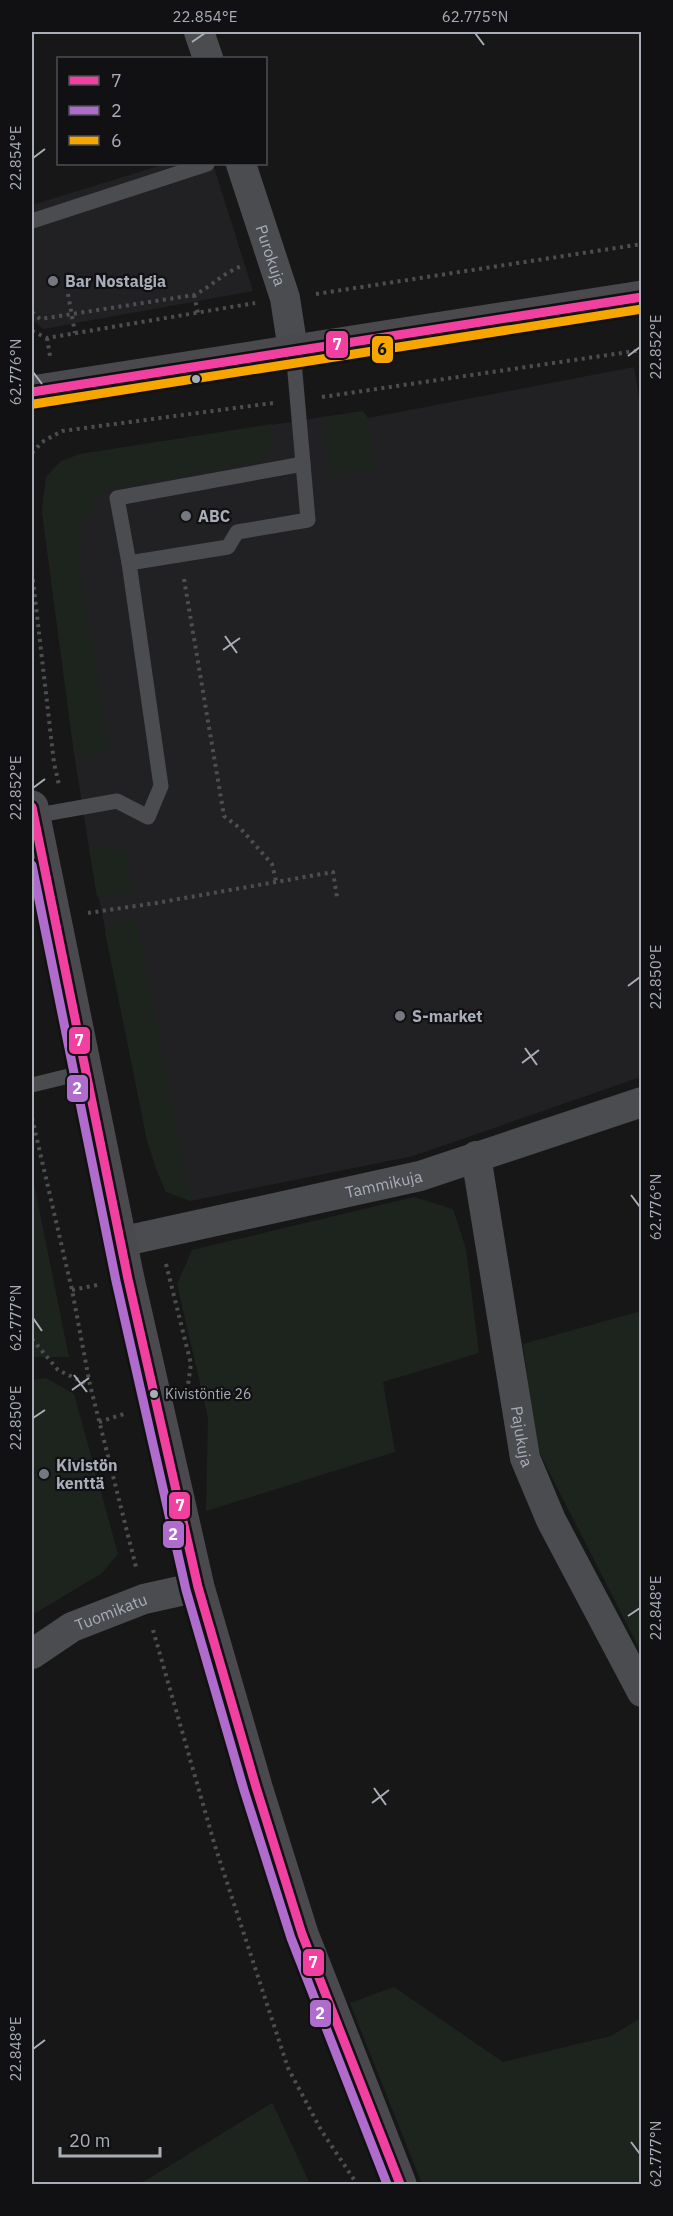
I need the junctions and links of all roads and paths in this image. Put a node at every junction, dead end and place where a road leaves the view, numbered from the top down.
1 (199, 32) edge
2 (207, 57) edge
3 (204, 165) edge
4 (241, 165) edge
5 (32, 222) edge
6 (642, 244) edge
7 (272, 257) junction
8 (68, 294) dead end
9 (194, 295) junction
10 (642, 297) edge
11 (285, 298) junction
12 (32, 312) edge
13 (198, 313) junction
14 (71, 314) junction
15 (32, 331) edge
16 (75, 333) junction
17 (293, 350) junction
18 (642, 350) edge
19 (32, 392) edge
20 (297, 400) junction
21 (32, 453) edge
22 (303, 464) junction
23 (180, 555) junction
24 (129, 563) junction
25 (32, 572) edge
26 (54, 763) dead end
27 (32, 812) edge
28 (276, 881) junction
29 (337, 897) dead end
30 (53, 920) junction
31 (85, 1072) junction
32 (32, 1085) edge
33 (642, 1102) edge
34 (32, 1118) edge
35 (476, 1156) junction
36 (120, 1242) junction
37 (165, 1260) dead end
38 (32, 1339) edge
39 (90, 1385) junction
40 (188, 1386) dead end
41 (125, 1414) dead end
42 (99, 1422) junction
43 (198, 1587) junction
44 (144, 1599) junction
45 (32, 1654) edge
46 (642, 1692) edge
47 (357, 2184) edge
48 (400, 2184) edge

1 - 2 street
3 - 5 lane
4 - 7 street, Purokuja
6 - 11 path
7 - 9 path
7 - 11 street, Purokuja
8 - 14 path
9 - 13 path
9 - 14 path
10 - 17 main road
11 - 13 path
11 - 17 street, Purokuja
12 - 14 path
13 - 16 path
14 - 16 path
15 - 16 path
17 - 19 main road
17 - 20 lane
18 - 20 path
20 - 21 path
20 - 22 lane
22 - 23 lane
22 - 24 lane
23 - 24 lane
23 - 28 path
24 - 27 lane
25 - 26 path
27 - 30 main road
28 - 29 path
28 - 30 path
30 - 31 main road
31 - 32 lane
31 - 36 main road
33 - 35 street, Tammikuja
34 - 39 path
35 - 36 street, Tammikuja
35 - 46 street, Pajukuja
36 - 43 main road
37 - 40 path
38 - 39 path
39 - 42 path
41 - 42 path
42 - 44 path
43 - 44 street, Tuomikatu
43 - 48 main road
44 - 45 street, Tuomikatu
44 - 47 path

